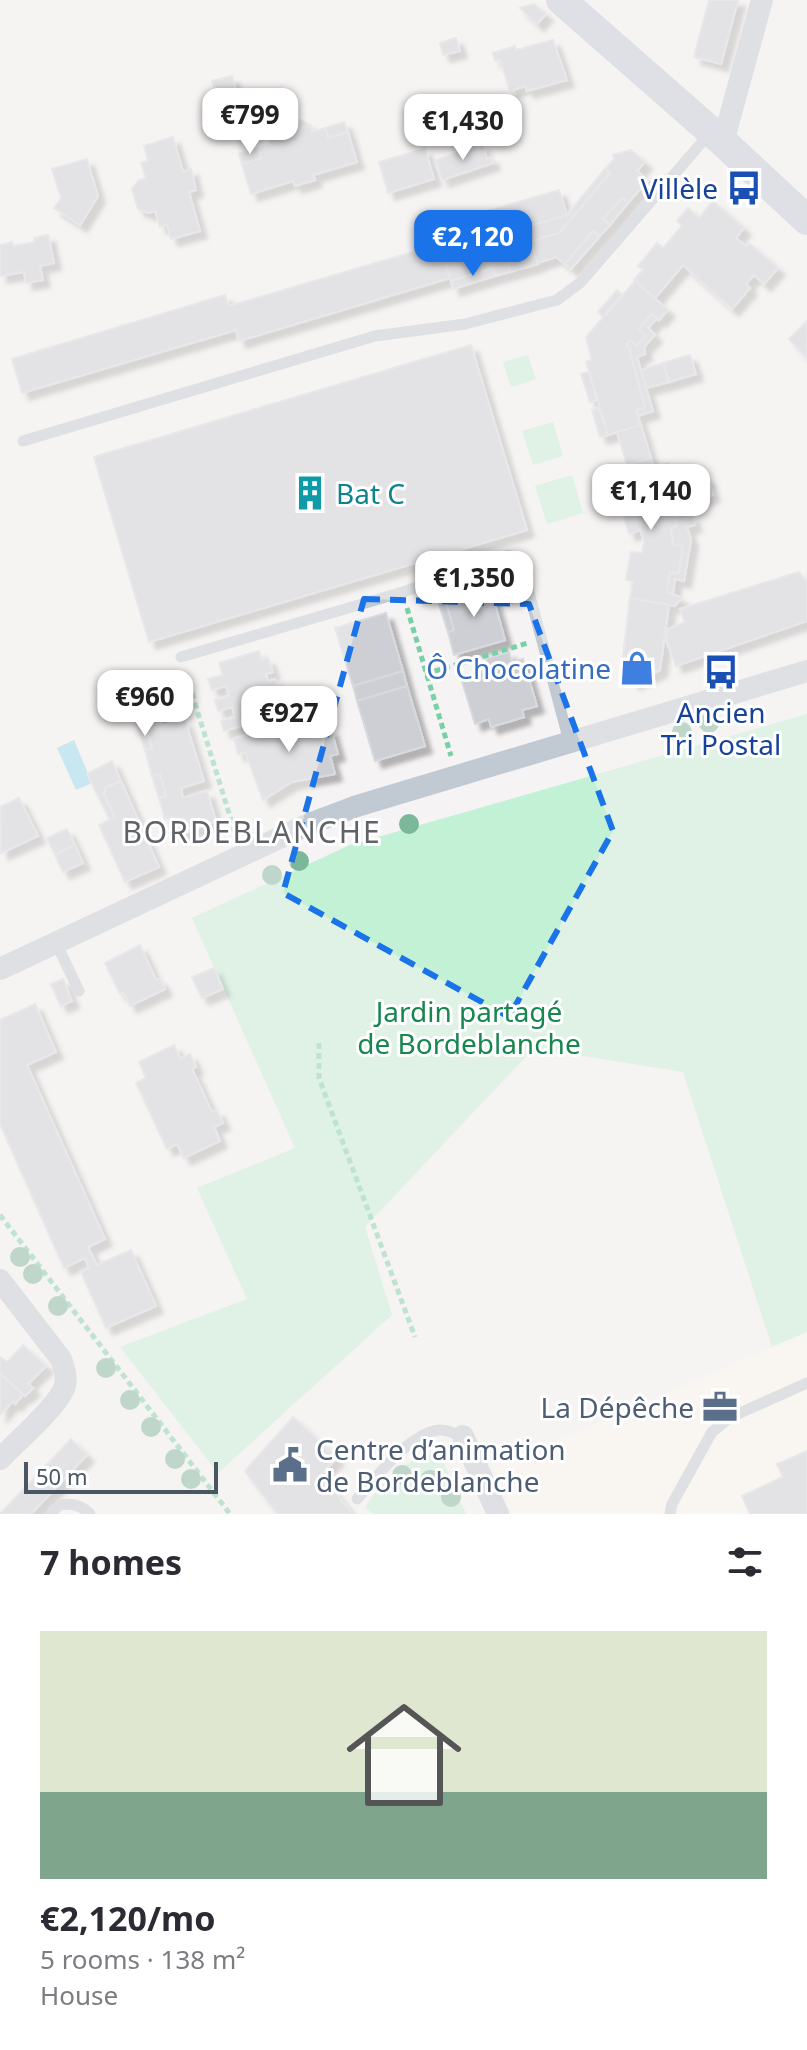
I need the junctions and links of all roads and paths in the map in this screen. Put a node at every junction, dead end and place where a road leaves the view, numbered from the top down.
1 (561, 0) edge
2 (762, 0) edge
3 (717, 137) junction
4 (807, 220) edge
5 (23, 441) dead end
6 (403, 592) junction
7 (542, 639) junction
8 (181, 657) joint
9 (807, 671) edge
10 (425, 674) junction
11 (569, 741) junction
12 (457, 775) junction
13 (242, 855) junction
14 (56, 943) junction
15 (0, 969) edge
16 (79, 991) dead end
17 (319, 1043) dead end
18 (0, 1215) edge
19 (0, 1280) edge
20 (415, 1337) dead end
21 (807, 1383) edge
22 (463, 1436) joint
23 (0, 1459) edge
24 (357, 1499) dead end
25 (51, 1514) edge
26 (90, 1514) edge
27 (230, 1514) edge
28 (498, 1514) edge
29 (670, 1514) edge

1 - 3 main road
2 - 3 street
3 - 4 main road
3 - 5 lane
6 - 7 lane
6 - 8 lane
6 - 10 path
7 - 10 path
7 - 11 lane
8 - 13 path
9 - 11 street
10 - 12 path
11 - 12 street
12 - 13 street
13 - 14 street
14 - 15 street
14 - 16 lane
17 - 20 path
18 - 27 path
19 - 23 street
21 - 29 lane
22 - 24 lane
22 - 28 street
25 - 26 lane

